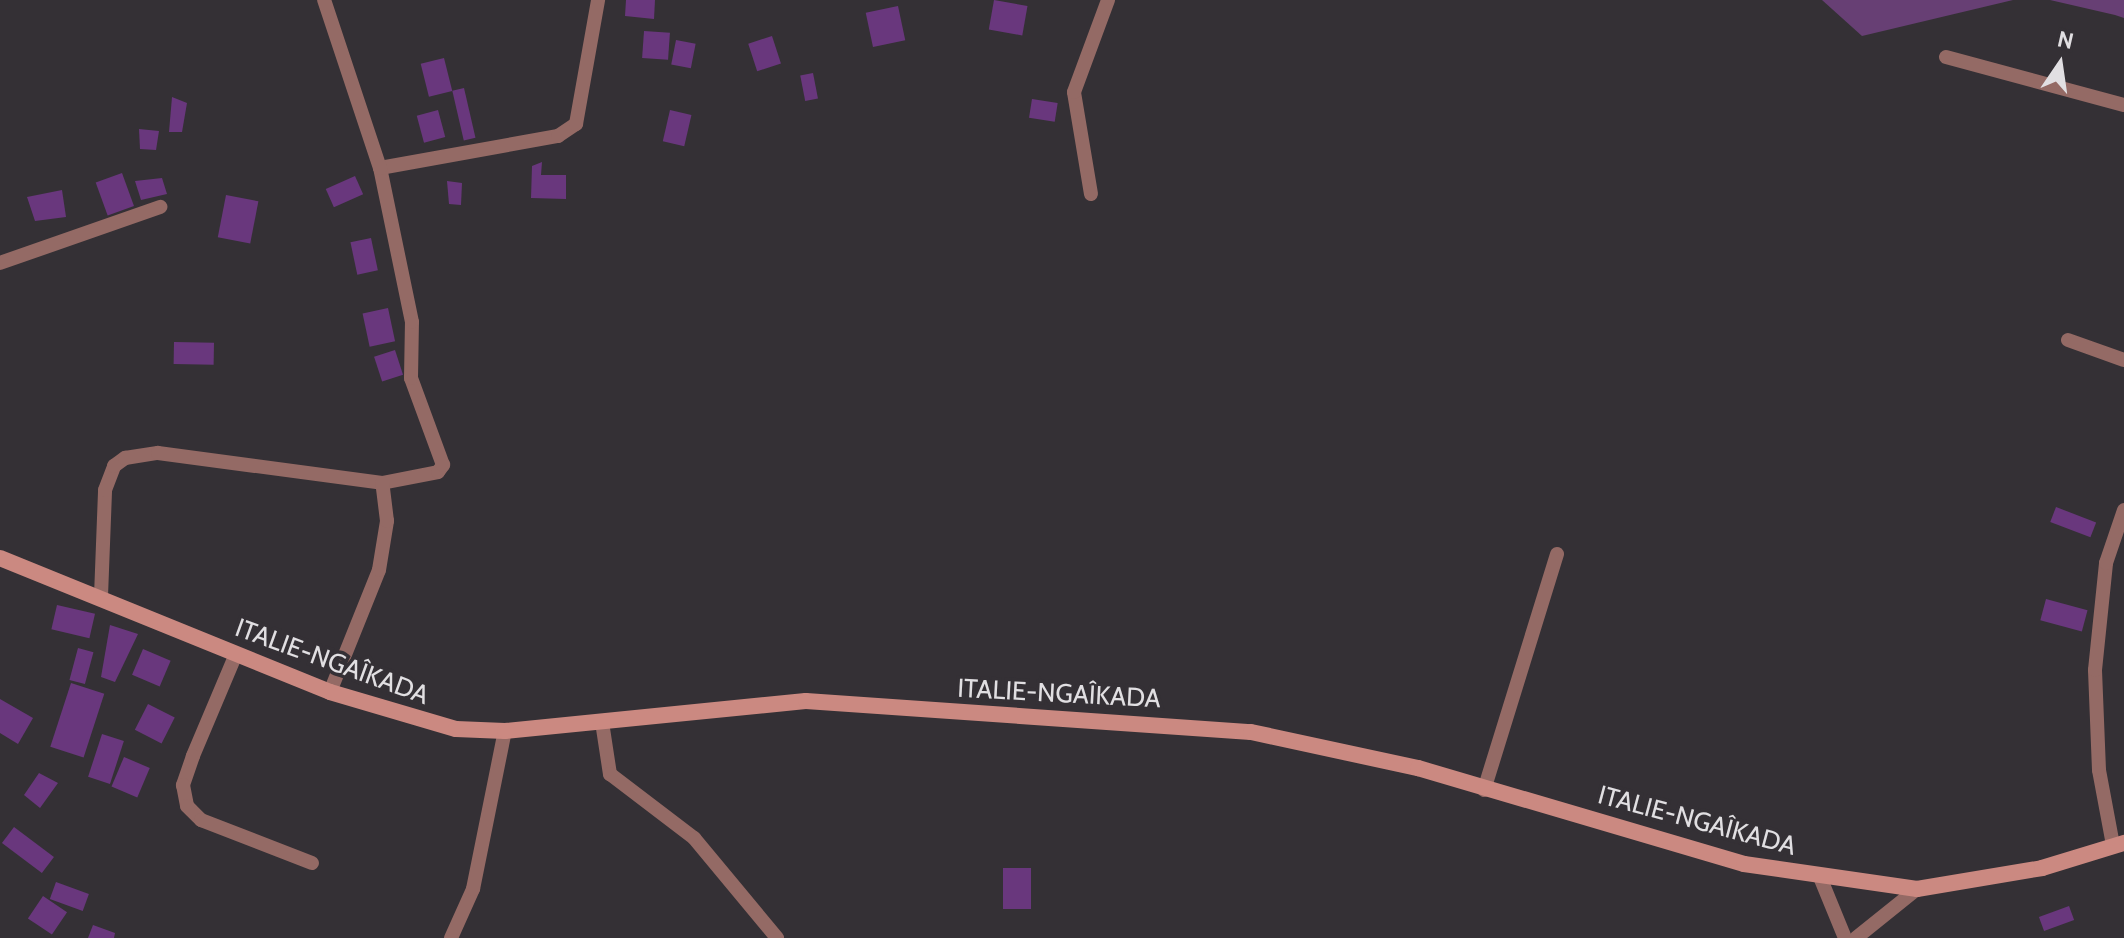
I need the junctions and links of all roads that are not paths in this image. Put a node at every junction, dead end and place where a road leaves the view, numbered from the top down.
1 (324, 0) edge
2 (598, 0) edge
3 (1108, 0) edge
4 (1946, 57) dead end
5 (2124, 105) edge
6 (380, 168) junction
7 (1091, 194) dead end
8 (160, 207) dead end
9 (0, 263) edge
10 (2068, 340) dead end
11 (2124, 360) edge
12 (382, 483) junction
13 (2124, 510) edge
14 (1557, 554) dead end
15 (0, 558) edge
16 (101, 596) junction
17 (236, 654) junction
18 (330, 692) junction
19 (602, 722) junction
20 (505, 731) junction
21 (1484, 790) junction
22 (2119, 844) edge
23 (312, 863) dead end
24 (1820, 877) junction
25 (1917, 889) junction
26 (451, 938) edge
27 (777, 938) edge
28 (1845, 938) edge
29 (1856, 938) edge

1 - 6 street
2 - 6 street
3 - 7 street
4 - 5 street
6 - 12 street
8 - 9 street
10 - 11 street
12 - 16 street
12 - 18 street
13 - 22 street
14 - 21 street
15 - 16 street, ITALIE-NGAÎKADA
16 - 17 street, ITALIE-NGAÎKADA
17 - 18 street, ITALIE-NGAÎKADA
17 - 23 street
18 - 20 street, ITALIE-NGAÎKADA
19 - 20 street, ITALIE-NGAÎKADA
19 - 21 street, ITALIE-NGAÎKADA
19 - 27 street
20 - 26 street
21 - 24 street, ITALIE-NGAÎKADA
22 - 25 street, ITALIE-NGAÎKADA
24 - 25 street, ITALIE-NGAÎKADA
24 - 28 street
25 - 29 street

